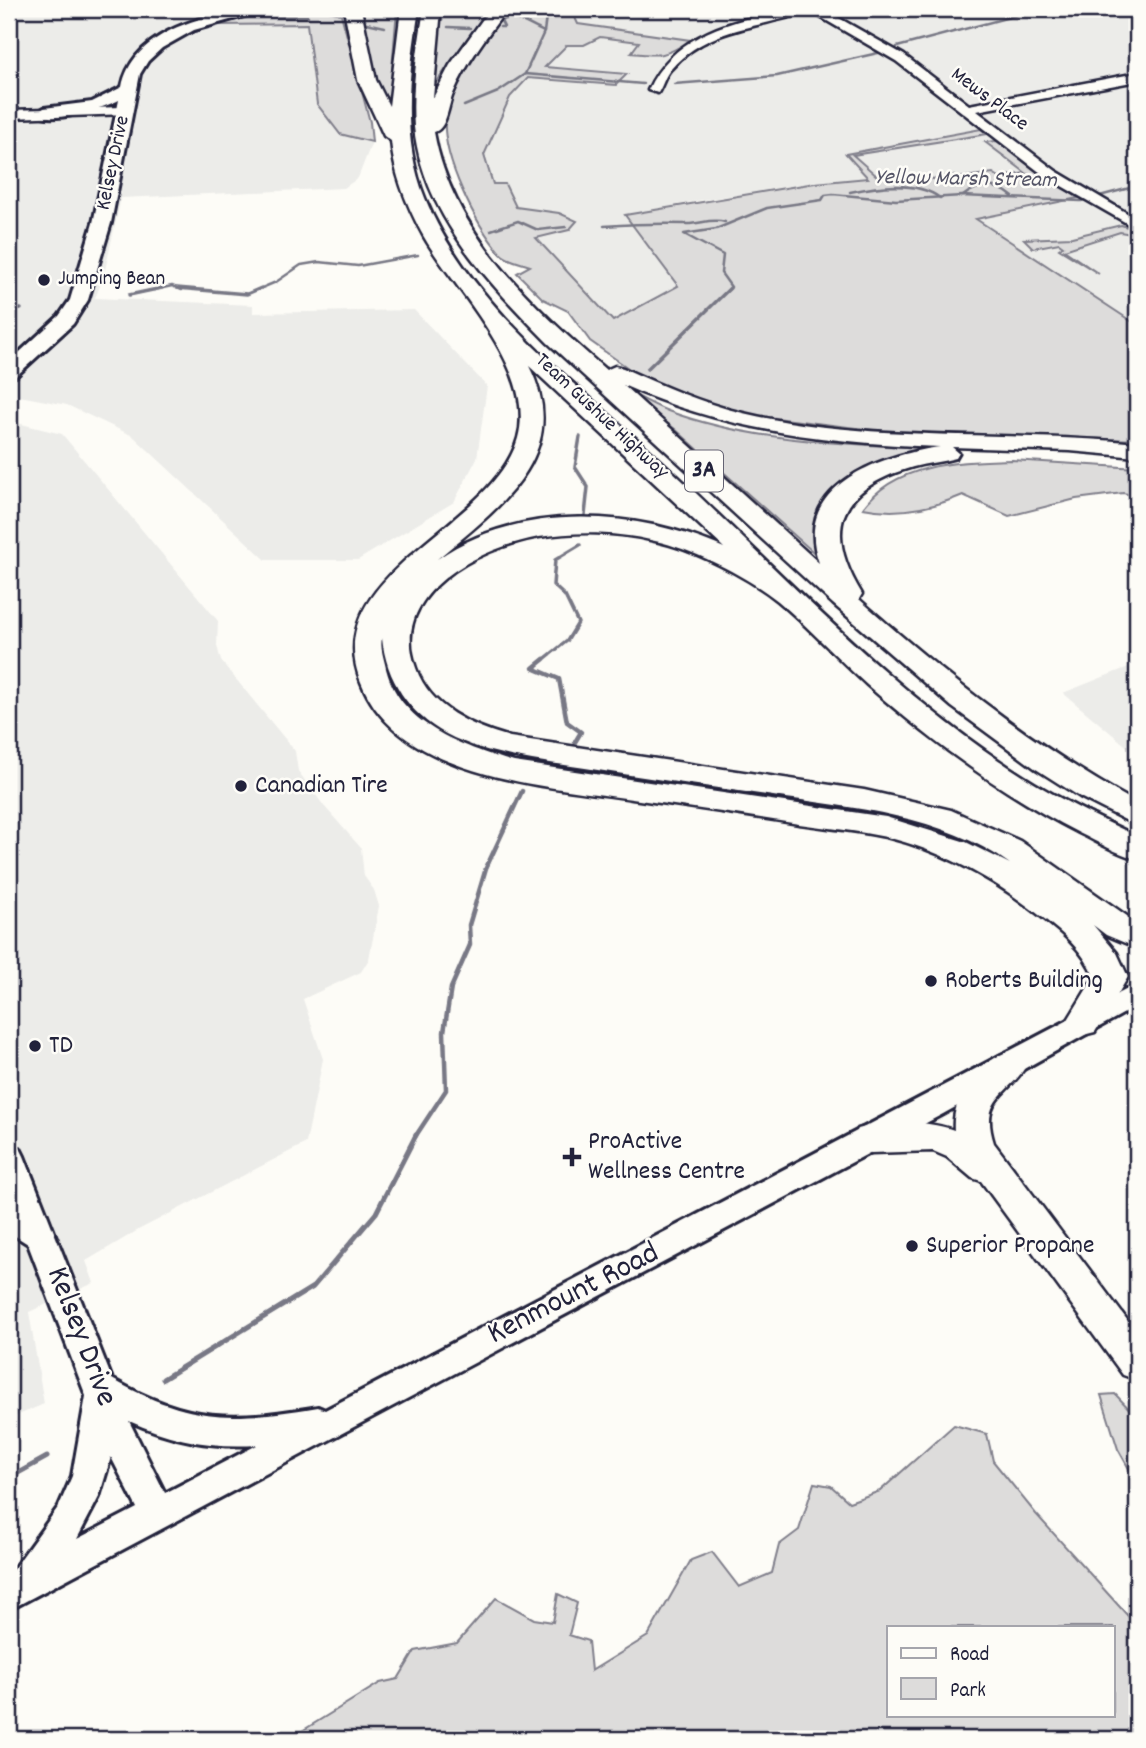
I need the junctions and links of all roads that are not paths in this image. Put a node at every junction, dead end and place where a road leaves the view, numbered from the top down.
1 (262, 9) edge
2 (352, 9) edge
3 (498, 9) edge
4 (806, 9) edge
5 (815, 9) edge
6 (1123, 9) edge
7 (410, 10) edge
8 (432, 10) edge
9 (1137, 17) edge
10 (1137, 77) edge
11 (129, 89) junction
12 (654, 90) dead end
13 (967, 109) junction
14 (125, 111) junction
15 (44, 113) junction
16 (9, 114) edge
17 (120, 134) junction
18 (399, 147) junction
19 (428, 152) junction
20 (1137, 225) edge
21 (486, 306) junction
22 (532, 313) junction
23 (9, 372) edge
24 (1137, 450) edge
25 (1137, 460) edge
26 (794, 599) junction
27 (876, 629) junction
28 (1137, 816) edge
29 (1137, 849) edge
30 (1137, 937) edge
31 (1137, 994) edge
32 (1083, 1023) junction
33 (1010, 1064) junction
34 (871, 1139) junction
35 (9, 1159) edge
36 (1008, 1193) junction
37 (9, 1217) edge
38 (40, 1236) junction
39 (1137, 1363) edge
40 (99, 1388) junction
41 (338, 1419) junction
42 (158, 1514) junction
43 (9, 1593) edge

1 - 11 main road, Kelsey Drive
2 - 18 highway
3 - 19 highway
4 - 12 street
5 - 13 street, Mews Place
6 - 9 street
7 - 18 highway, Team Gushue Highway / 3A
8 - 19 highway, Team Gushue Highway / 3A
10 - 13 street
11 - 14 main road, Kelsey Drive
11 - 15 main road
13 - 20 street, Mews Place
14 - 15 street
14 - 17 main road, Kelsey Drive
15 - 16 street
15 - 17 main road
17 - 23 main road, Kelsey Drive
18 - 21 highway, Team Gushue Highway / 3A
19 - 22 highway, Team Gushue Highway / 3A
21 - 26 highway, Team Gushue Highway / 3A
21 - 32 highway
22 - 24 highway
22 - 27 highway, Team Gushue Highway / 3A
25 - 27 highway
26 - 29 highway, Team Gushue Highway / 3A
26 - 30 highway
27 - 28 highway, Team Gushue Highway / 3A
31 - 32 main road, Kenmount Road
32 - 33 main road, Kenmount Road
33 - 34 main road, Kenmount Road
33 - 36 highway
34 - 36 highway
34 - 41 main road, Kenmount Road
35 - 38 main road, Kelsey Drive
36 - 39 highway
37 - 38 main road
38 - 40 main road, Kelsey Drive
40 - 41 main road
40 - 42 main road, Kelsey Drive
40 - 43 main road
41 - 42 main road, Kenmount Road
42 - 43 main road, Kenmount Road

